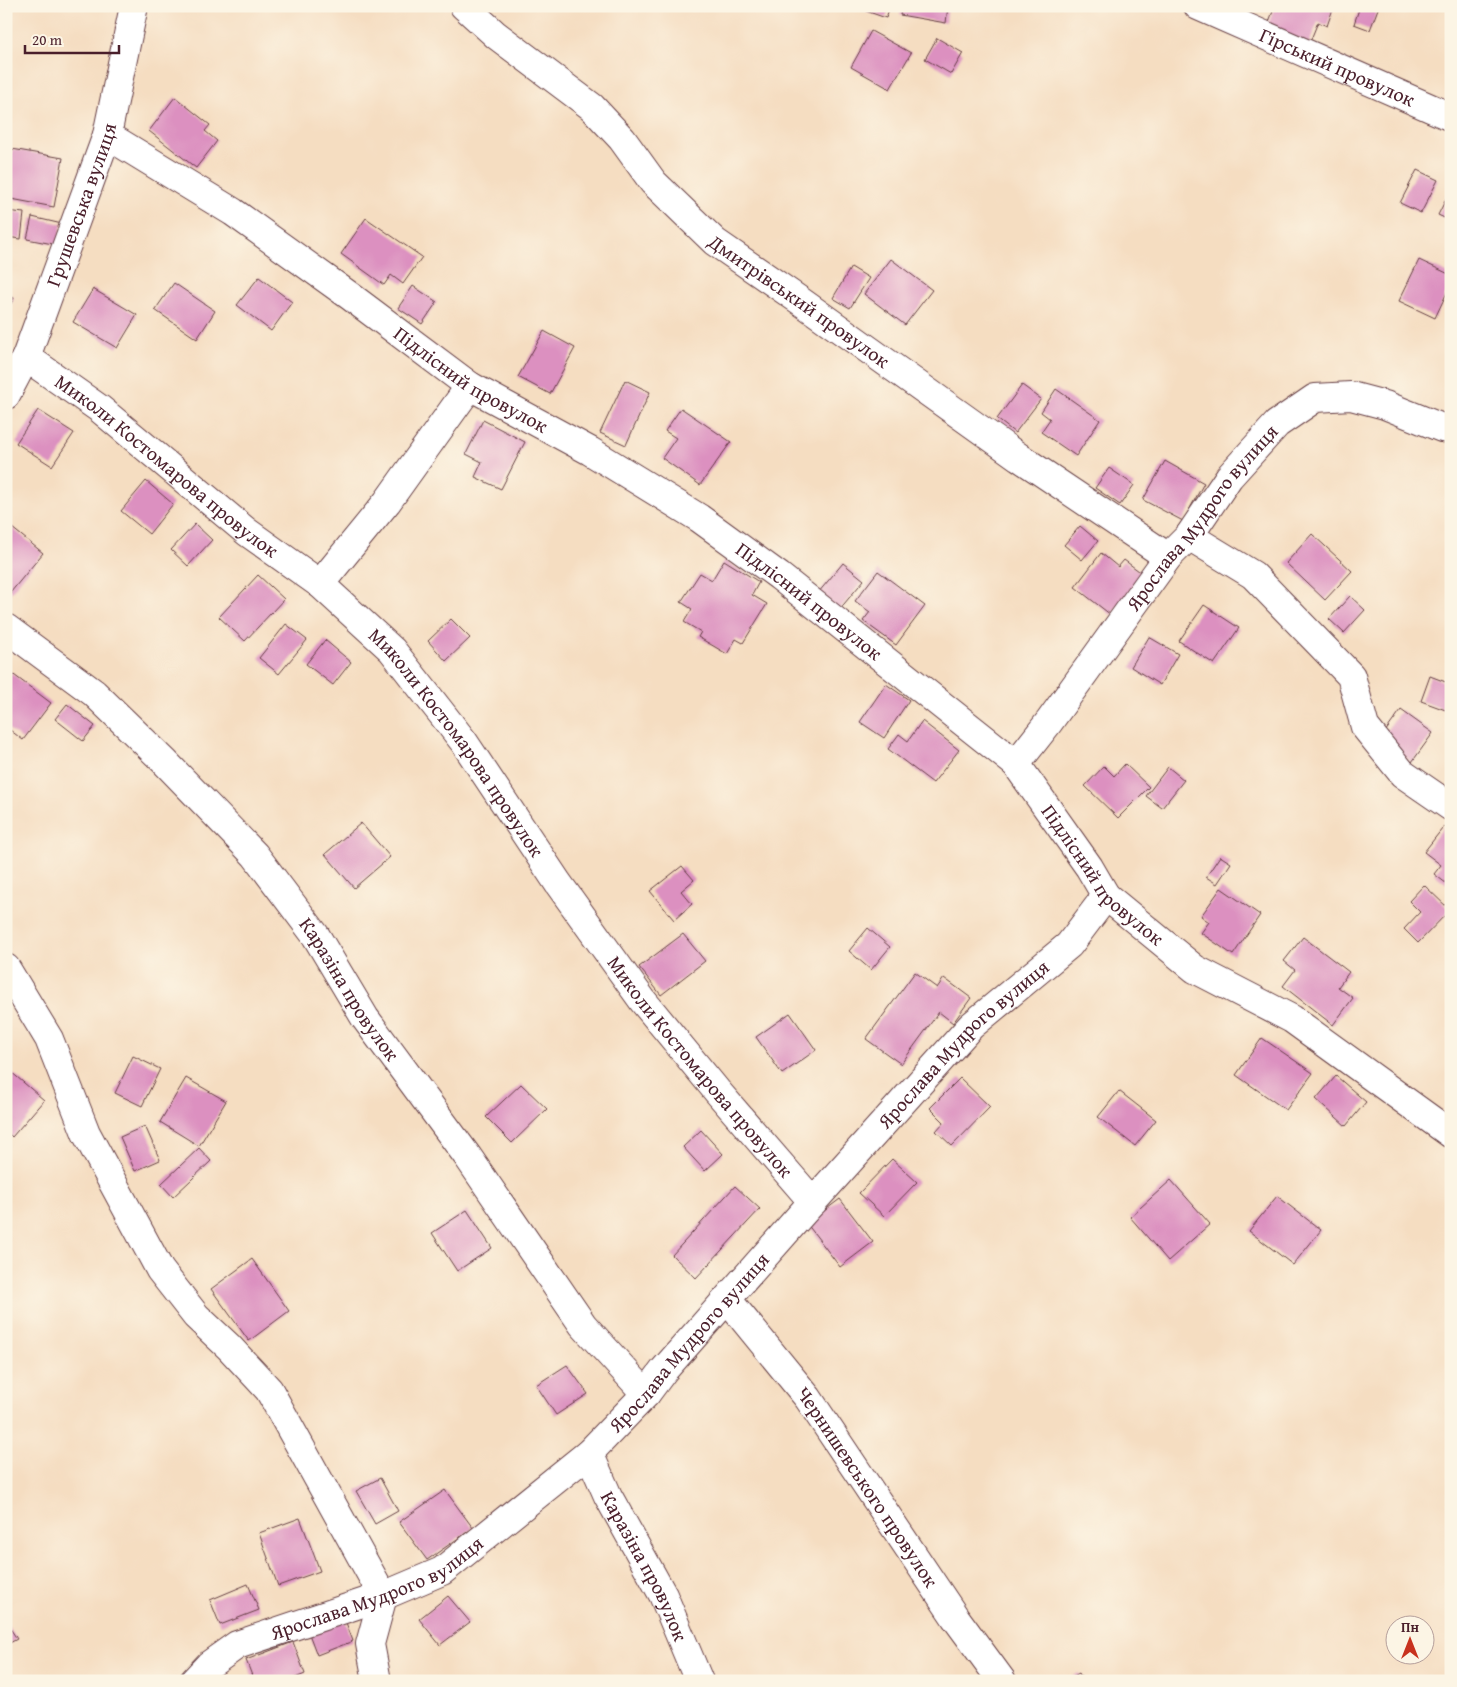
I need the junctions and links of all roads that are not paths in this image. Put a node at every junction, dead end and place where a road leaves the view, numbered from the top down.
1 (134, 6) edge
2 (464, 6) edge
3 (1198, 6) edge
4 (1450, 113) edge
5 (107, 135) junction
6 (26, 357) junction
7 (470, 386) junction
8 (6, 395) edge
9 (1451, 429) edge
10 (1188, 536) junction
11 (1168, 557) junction
12 (320, 584) junction
13 (6, 628) edge
14 (1016, 764) junction
15 (1451, 807) edge
16 (1106, 896) junction
17 (6, 968) edge
18 (1451, 1134) edge
19 (813, 1202) junction
20 (727, 1299) junction
21 (646, 1394) junction
22 (589, 1453) junction
23 (382, 1596) junction
24 (194, 1681) edge
25 (377, 1681) edge
26 (699, 1681) edge
27 (1002, 1681) edge

1 - 5 street, Грушевська вулиця
2 - 11 street, Дмитрівський провулок
3 - 4 street, Гірський провулок
5 - 6 street, Грушевська вулиця
5 - 7 street, Підлісний провулок
6 - 8 street, Грушевська вулиця
6 - 12 street, Миколи Костомарова провулок
7 - 12 street
7 - 14 street, Підлісний провулок
9 - 10 street, Ярослава Мудрого вулиця
10 - 11 street, Ярослава Мудрого вулиця
10 - 15 street
11 - 14 street, Ярослава Мудрого вулиця
12 - 19 street, Миколи Костомарова провулок
13 - 21 street, Каразіна провулок
14 - 16 street, Підлісний провулок
16 - 18 street, Підлісний провулок
16 - 19 street, Ярослава Мудрого вулиця
17 - 23 street
19 - 20 street, Ярослава Мудрого вулиця
20 - 21 street, Ярослава Мудрого вулиця
20 - 27 street, Чернишевського провулок
21 - 22 street, Ярослава Мудрого вулиця
22 - 23 street, Ярослава Мудрого вулиця
22 - 26 street, Каразіна провулок
23 - 24 street, Ярослава Мудрого вулиця
23 - 25 street

